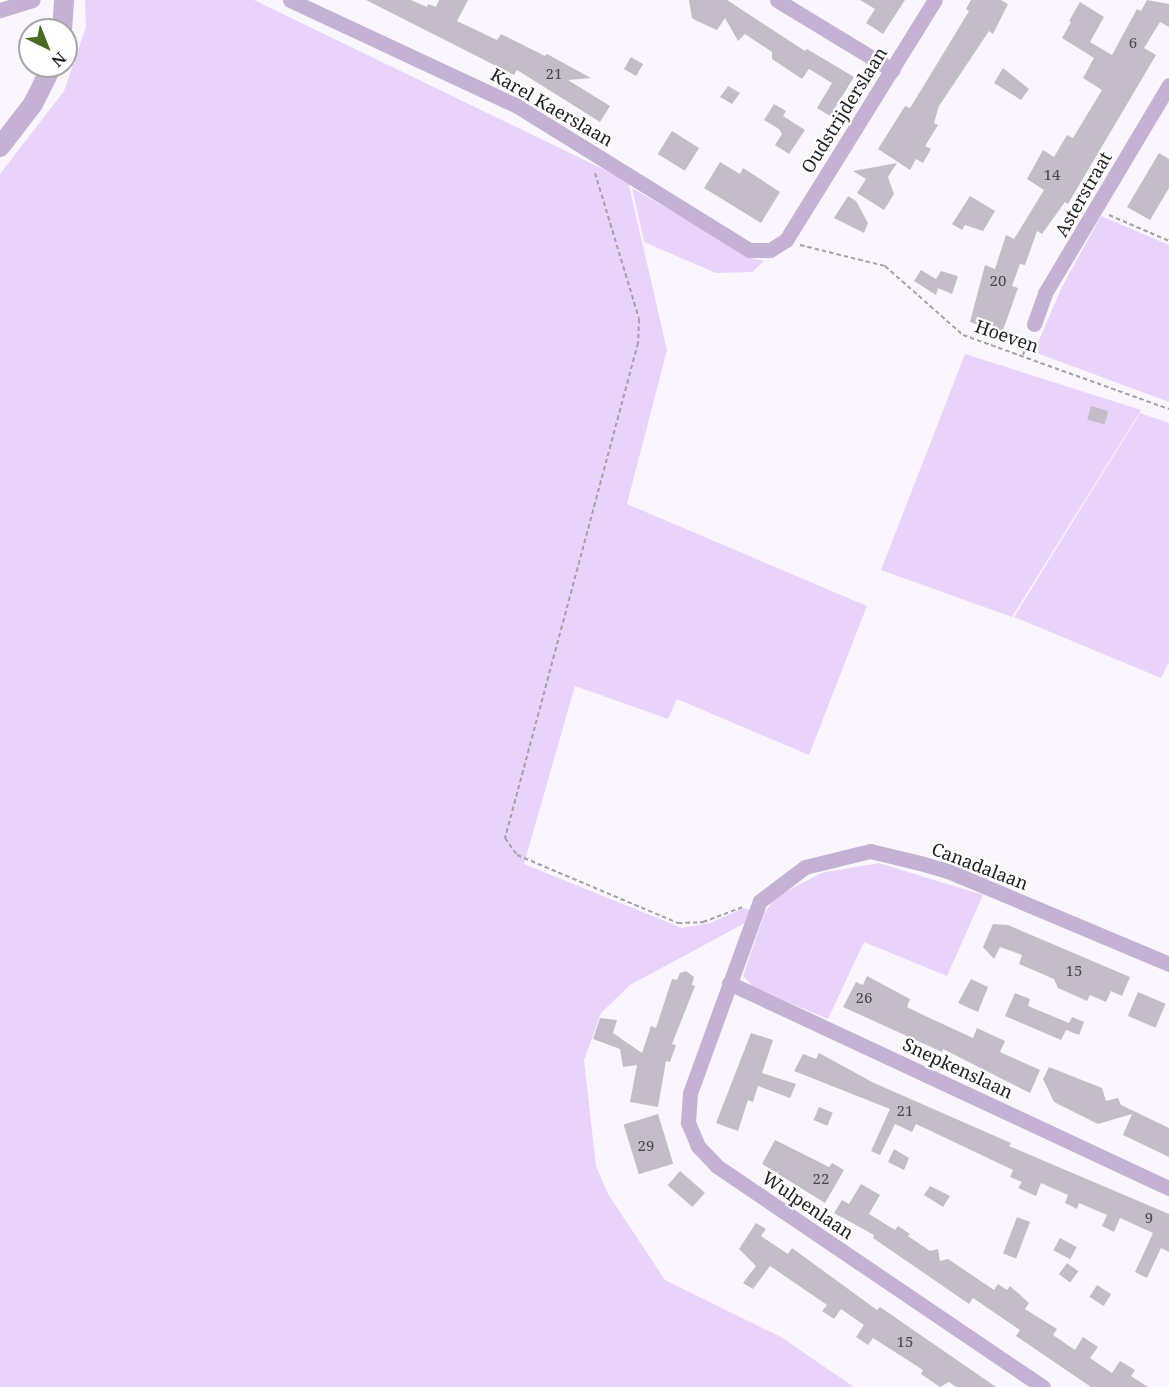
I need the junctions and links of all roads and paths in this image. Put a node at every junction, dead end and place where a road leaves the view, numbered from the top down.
1 (33, 0) edge
2 (64, 0) edge
3 (290, 0) edge
4 (777, 0) edge
5 (935, 0) edge
6 (0, 10) edge
7 (63, 18) edge
8 (892, 70) junction
9 (46, 78) edge
10 (1169, 85) edge
11 (0, 147) edge
12 (587, 149) junction
13 (1095, 209) junction
14 (786, 240) junction
15 (1169, 241) edge
16 (1034, 324) joint
17 (1023, 355) junction
18 (1169, 409) edge
19 (760, 901) junction
20 (1169, 964) edge
21 (729, 983) junction
22 (1169, 1188) edge
23 (1043, 1387) edge

1 - 6 street
2 - 7 street
3 - 12 street, Karel Kaerslaan
4 - 8 street
5 - 8 street, Oudstrijderslaan
8 - 14 street, Oudstrijderslaan
9 - 11 street
10 - 13 street, Asterstraat
12 - 14 street, Karel Kaerslaan
12 - 19 path
13 - 15 path
13 - 16 street, Asterstraat
14 - 17 path, Hoeven
16 - 17 path
17 - 18 path, Hoeven
19 - 20 street, Canadalaan
19 - 21 street
21 - 22 street, Snepkenslaan
21 - 23 street, Wulpenlaan

